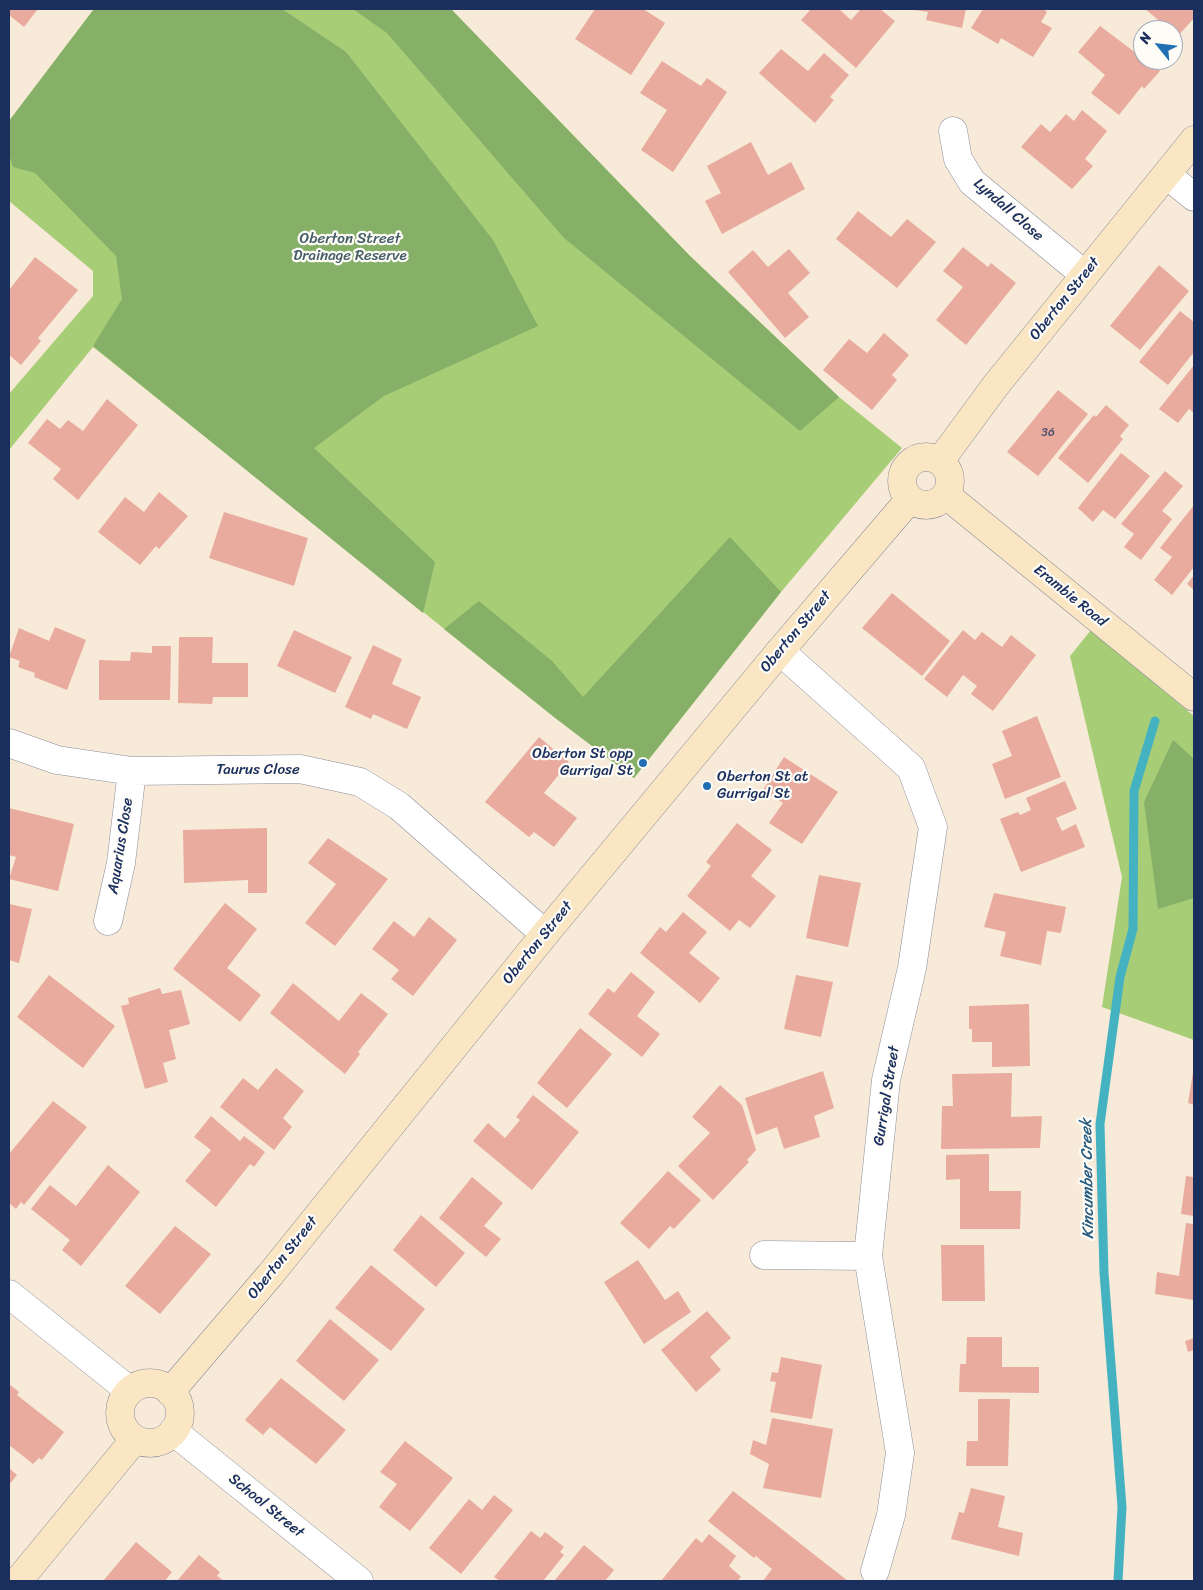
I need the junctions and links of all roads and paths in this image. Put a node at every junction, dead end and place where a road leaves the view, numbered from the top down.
1 (953, 131) dead end
2 (1194, 140) edge
3 (1167, 175) junction
4 (1194, 196) edge
5 (1085, 275) junction
6 (940, 461) junction
7 (946, 494) junction
8 (910, 499) junction
9 (780, 651) junction
10 (1194, 697) edge
11 (9, 743) edge
12 (132, 771) junction
13 (108, 921) dead end
14 (545, 934) junction
15 (764, 1255) dead end
16 (868, 1256) junction
17 (9, 1294) edge
18 (130, 1391) junction
19 (170, 1392) junction
20 (174, 1431) junction
21 (136, 1439) junction
22 (875, 1572) dead end
23 (18, 1581) edge
24 (359, 1581) edge

1 - 5 street, Lyndall Close
2 - 3 street, Oberton Street
3 - 4 street
3 - 5 street, Oberton Street
5 - 6 street, Oberton Street
6 - 7 street
6 - 8 street
7 - 8 street
7 - 10 street, Erambie Road
8 - 9 street, Oberton Street
9 - 14 street, Oberton Street
9 - 16 street, Gurrigal Street
11 - 12 street, Taurus Close
12 - 13 street, Aquarius Close
12 - 14 street, Taurus Close
14 - 19 street, Oberton Street
15 - 16 street
16 - 22 street, Gurrigal Street
17 - 18 street
18 - 19 street
18 - 21 street
19 - 20 street
20 - 21 street
20 - 24 street, School Street
21 - 23 street

